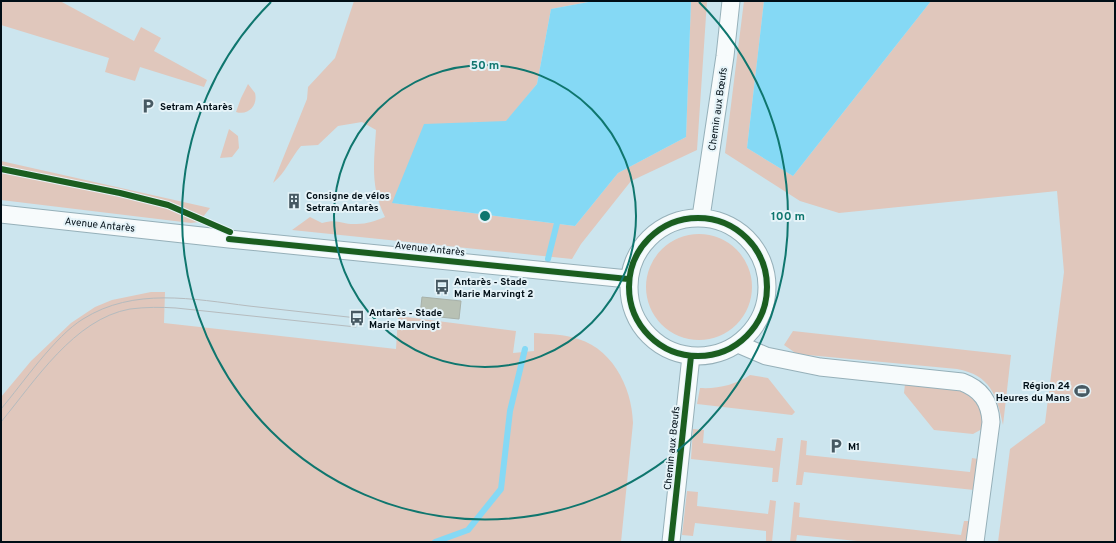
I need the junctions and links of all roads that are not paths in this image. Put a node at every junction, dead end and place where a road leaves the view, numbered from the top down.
1 (731, 1) edge
2 (1, 214) edge
3 (701, 217) junction
4 (628, 278) junction
5 (738, 344) junction
6 (691, 356) junction
7 (671, 542) edge
8 (975, 542) edge

1 - 3 street, Chemin aux Bœufs
2 - 4 street, Avenue Antarès
3 - 4 street
3 - 5 street
4 - 6 street
5 - 6 street
5 - 8 street
6 - 7 street, Chemin aux Bœufs

